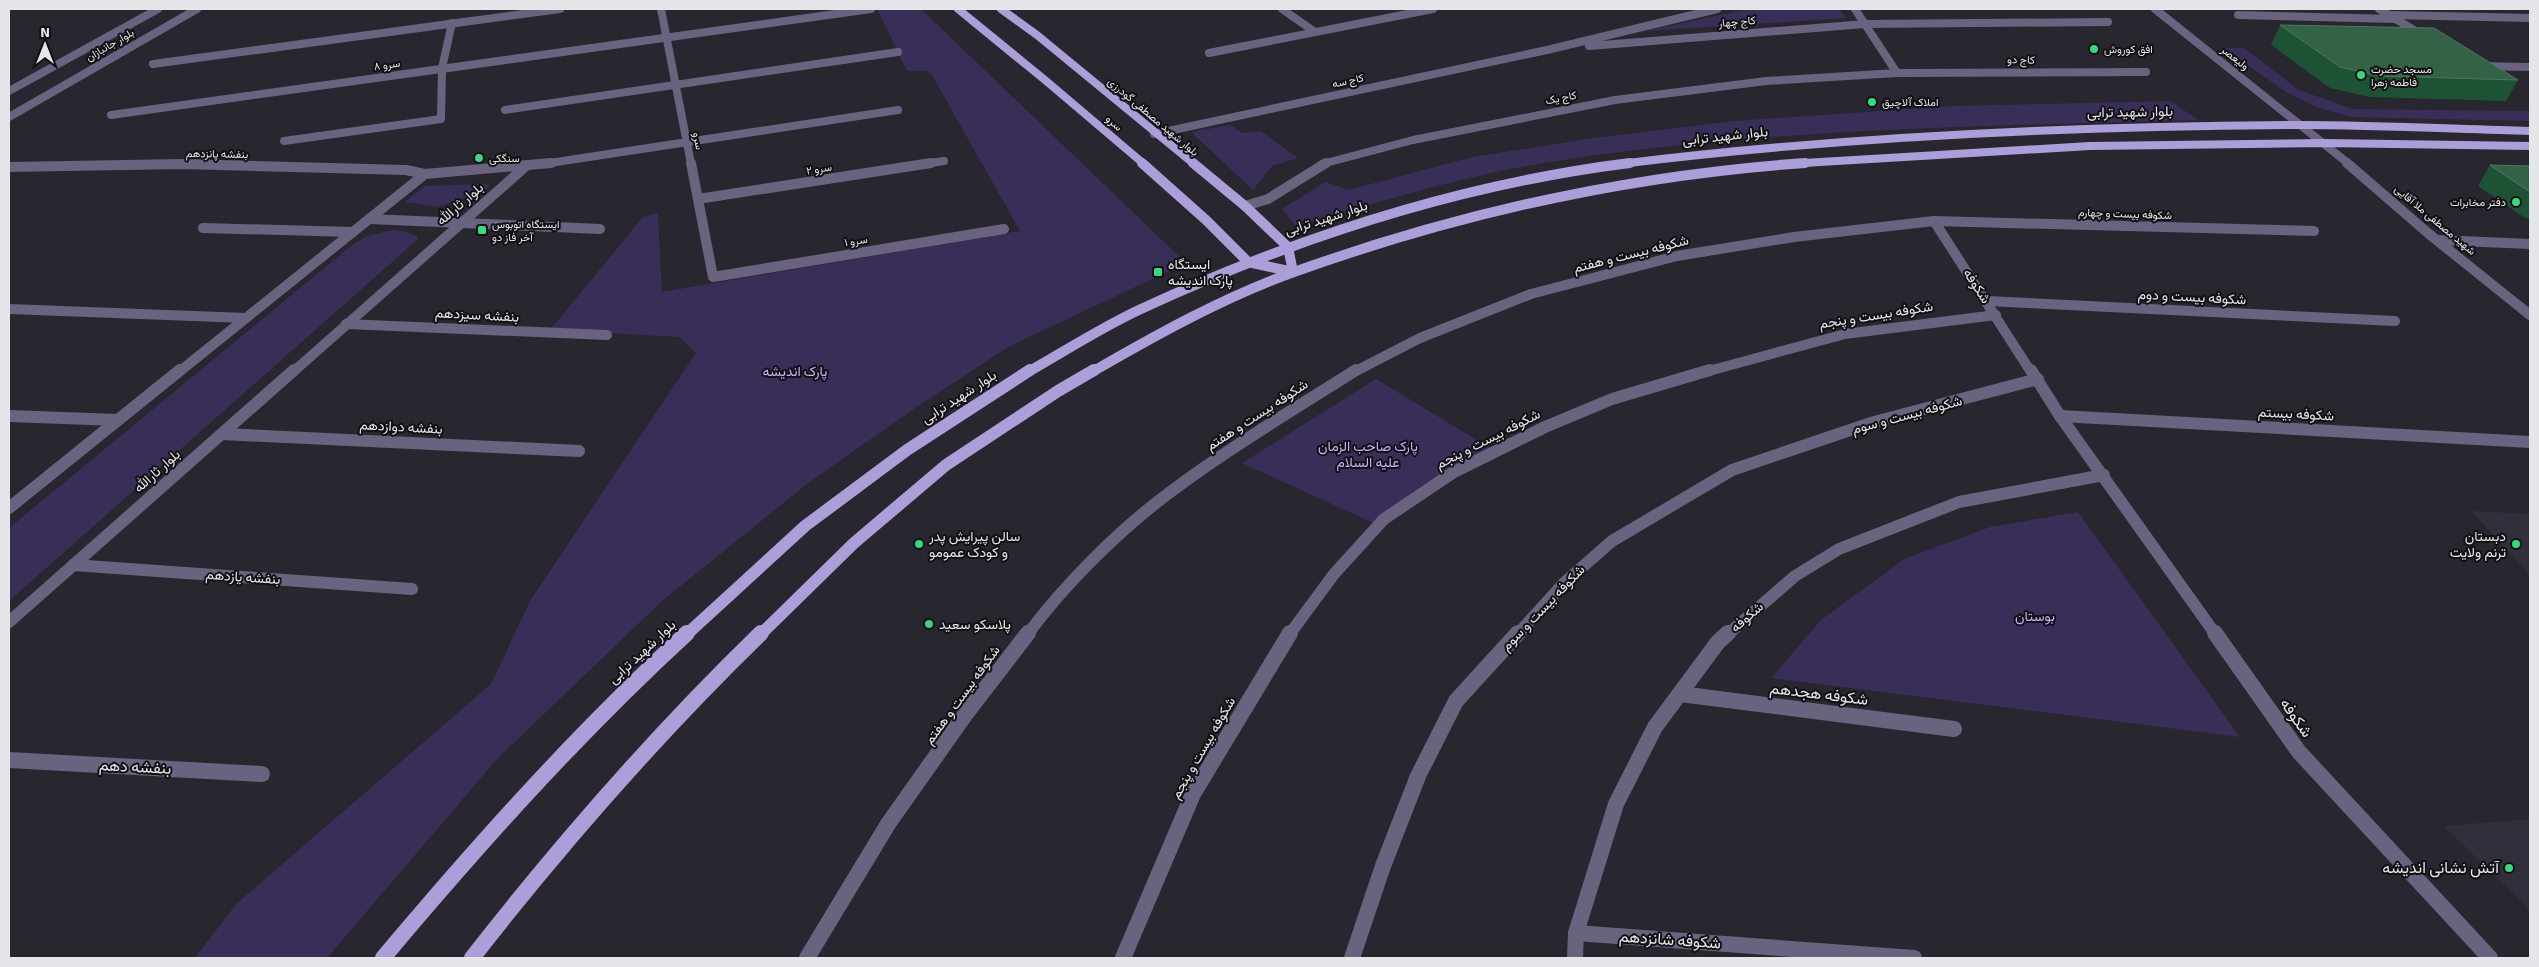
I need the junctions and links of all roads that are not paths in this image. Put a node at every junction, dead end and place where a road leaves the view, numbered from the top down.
1 (158, 9) edge
2 (197, 9) edge
3 (560, 9) edge
4 (661, 9) edge
5 (871, 9) edge
6 (958, 9) edge
7 (1001, 9) edge
8 (1282, 9) edge
9 (1433, 9) edge
10 (1717, 9) edge
11 (1855, 9) edge
12 (2155, 9) edge
13 (2379, 9) edge
14 (2238, 15) dead end
15 (2393, 17) junction
16 (2530, 18) edge
17 (2108, 22) dead end
18 (452, 24) junction
19 (1866, 24) junction
20 (1315, 32) junction
21 (666, 36) junction
22 (2435, 42) edge
23 (1547, 50) junction
24 (898, 52) dead end
25 (1209, 53) dead end
26 (2466, 61) edge
27 (153, 64) dead end
28 (2530, 67) edge
29 (442, 68) junction
30 (2146, 72) dead end
31 (1897, 73) junction
32 (676, 84) junction
33 (9, 91) edge
34 (505, 110) dead end
35 (898, 110) dead end
36 (112, 115) dead end
37 (9, 117) edge
38 (2302, 125) junction
39 (2530, 131) edge
40 (1154, 134) junction
41 (284, 141) dead end
42 (687, 142) junction
43 (2324, 143) junction
44 (2530, 146) edge
45 (944, 161) dead end
46 (9, 167) edge
47 (525, 167) junction
48 (425, 174) junction
49 (698, 199) junction
50 (1245, 206) junction
51 (369, 219) junction
52 (1934, 221) junction
53 (463, 222) junction
54 (204, 228) dead end
55 (600, 229) dead end
56 (1004, 229) dead end
57 (2314, 231) dead end
58 (353, 232) junction
59 (2437, 240) junction
60 (2530, 244) edge
61 (1288, 247) junction
62 (1248, 262) junction
63 (1293, 272) junction
64 (713, 277) joint
65 (1988, 301) junction
66 (9, 310) edge
67 (1996, 315) junction
68 (2530, 315) edge
69 (246, 318) junction
70 (2395, 321) dead end
71 (346, 324) junction
72 (607, 336) dead end
73 (2038, 379) junction
74 (9, 416) edge
75 (2060, 416) junction
76 (118, 420) junction
77 (222, 434) junction
78 (2530, 442) edge
79 (579, 451) dead end
80 (2104, 475) junction
81 (9, 508) edge
82 (74, 565) junction
83 (412, 589) dead end
84 (9, 622) edge
85 (1680, 694) junction
86 (1954, 729) dead end
87 (9, 760) edge
88 (262, 774) dead end
89 (1576, 933) junction
90 (383, 958) edge
91 (472, 958) edge
92 (808, 958) edge
93 (1123, 958) edge
94 (1352, 958) edge
95 (1576, 958) edge
96 (1914, 958) edge
97 (2490, 958) edge

1 - 33 street, بلوار جانبازان
2 - 37 street, بلوار جانبازان
3 - 18 street
4 - 21 street, سرو
5 - 21 street, سرو ۸
6 - 62 main road, سرو
7 - 40 main road, بلوار شهید مصطفی گودرزی
8 - 20 street
9 - 20 street
10 - 23 street
11 - 19 street
12 - 38 street, ولیعصر
13 - 15 street
14 - 15 street
15 - 16 street
15 - 22 street
17 - 19 street, کاج چهار
18 - 27 street
18 - 29 street
19 - 23 street, کاج چهار
19 - 31 street
20 - 25 street
21 - 29 street, سرو ۸
21 - 32 street, سرو
23 - 40 street, کاج سه
24 - 32 street
26 - 28 street
29 - 36 street, سرو ۸
29 - 41 street
30 - 31 street, کاج دو
31 - 50 street, کاج یک
32 - 34 street
32 - 42 street, سرو
35 - 42 street
38 - 39 main road, بلوار شهید ترابی
38 - 43 street, ولیعصر
38 - 61 main road, بلوار شهید ترابی
40 - 50 main road, بلوار شهید مصطفی گودرزی
42 - 47 street
42 - 49 street, سرو
43 - 44 main road
43 - 59 street, شهید مصطفی ملا آقایی
43 - 63 main road
45 - 49 street, سرو ۲
46 - 48 street, بنفشه پانزدهم
47 - 48 street, بلوار ثارالله
47 - 53 street, بلوار ثارالله
48 - 51 street
49 - 64 street, سرو
50 - 61 main road, بلوار شهید مصطفی گودرزی
51 - 53 street
51 - 58 street
52 - 57 street, شکوفه بیست و چهارم
52 - 65 street, شکوفه
52 - 92 street, شکوفه بیست و هفتم
53 - 55 street
53 - 71 street, بلوار ثارالله
54 - 58 street
56 - 64 street, سرو ۱
58 - 69 street
59 - 60 street
59 - 68 street, شهید مصطفی ملا آقایی
61 - 62 main road, بلوار شهید ترابی
61 - 63 main road
62 - 63 main road
62 - 90 main road, بلوار شهید ترابی
63 - 91 main road
65 - 67 street, شکوفه
65 - 70 street, شکوفه بیست و دوم
66 - 69 street
67 - 73 street, شکوفه
67 - 93 street, شکوفه بیست و پنجم
69 - 76 street
71 - 72 street, بنفشه سیزدهم
71 - 77 street, بلوار ثارالله
73 - 75 street, شکوفه
73 - 94 street, شکوفه بیست و سوم
74 - 76 street
75 - 78 street, شکوفه بیستم
75 - 80 street, شکوفه
76 - 81 street
77 - 79 street, بنفشه دوازدهم
77 - 82 street, بلوار ثارالله
80 - 85 street, شکوفه
80 - 97 street, شکوفه
82 - 83 street, بنفشه یازدهم
82 - 84 street, بلوار ثارالله
85 - 86 street, شکوفه هجدهم
85 - 89 street, شکوفه
87 - 88 street, بنفشه دهم
89 - 95 street, شکوفه
89 - 96 street, شکوفه شانزدهم

